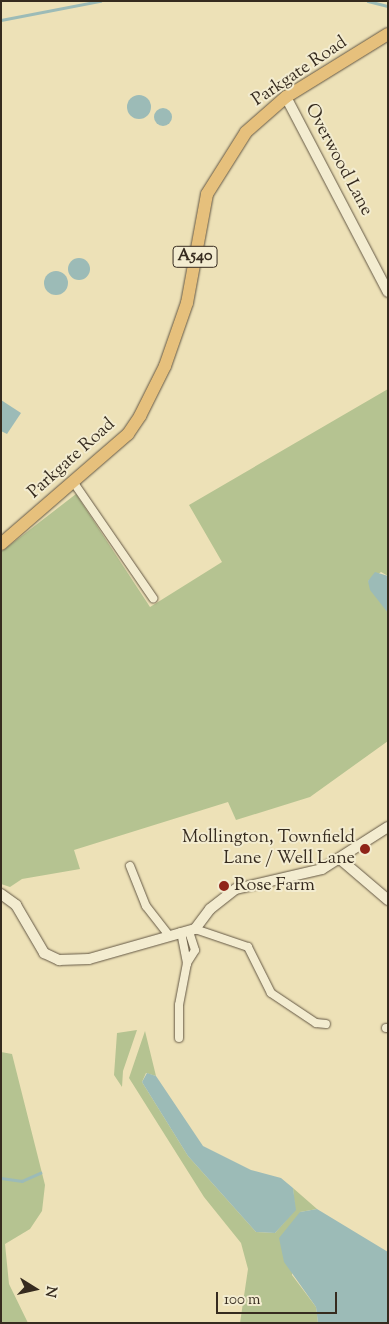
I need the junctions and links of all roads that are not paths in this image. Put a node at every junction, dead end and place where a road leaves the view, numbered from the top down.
1 (388, 34) edge
2 (286, 97) junction
3 (388, 292) edge
4 (74, 483) junction
5 (1, 544) edge
6 (153, 598) dead end
7 (388, 827) edge
8 (340, 859) junction
9 (130, 866) dead end
10 (1, 894) edge
11 (388, 900) edge
12 (188, 931) junction
13 (169, 935) junction
14 (187, 963) junction
15 (326, 1024) dead end
16 (180, 1038) dead end

1 - 2 main road, Parkgate Road / A540
2 - 3 street, Overwood Lane
2 - 4 main road, Parkgate Road / A540
4 - 5 main road, Parkgate Road / A540
4 - 6 street
7 - 8 street
8 - 11 street
8 - 12 street
9 - 13 street
10 - 13 street
12 - 13 street
12 - 14 street
12 - 14 street
12 - 15 street
14 - 16 street

